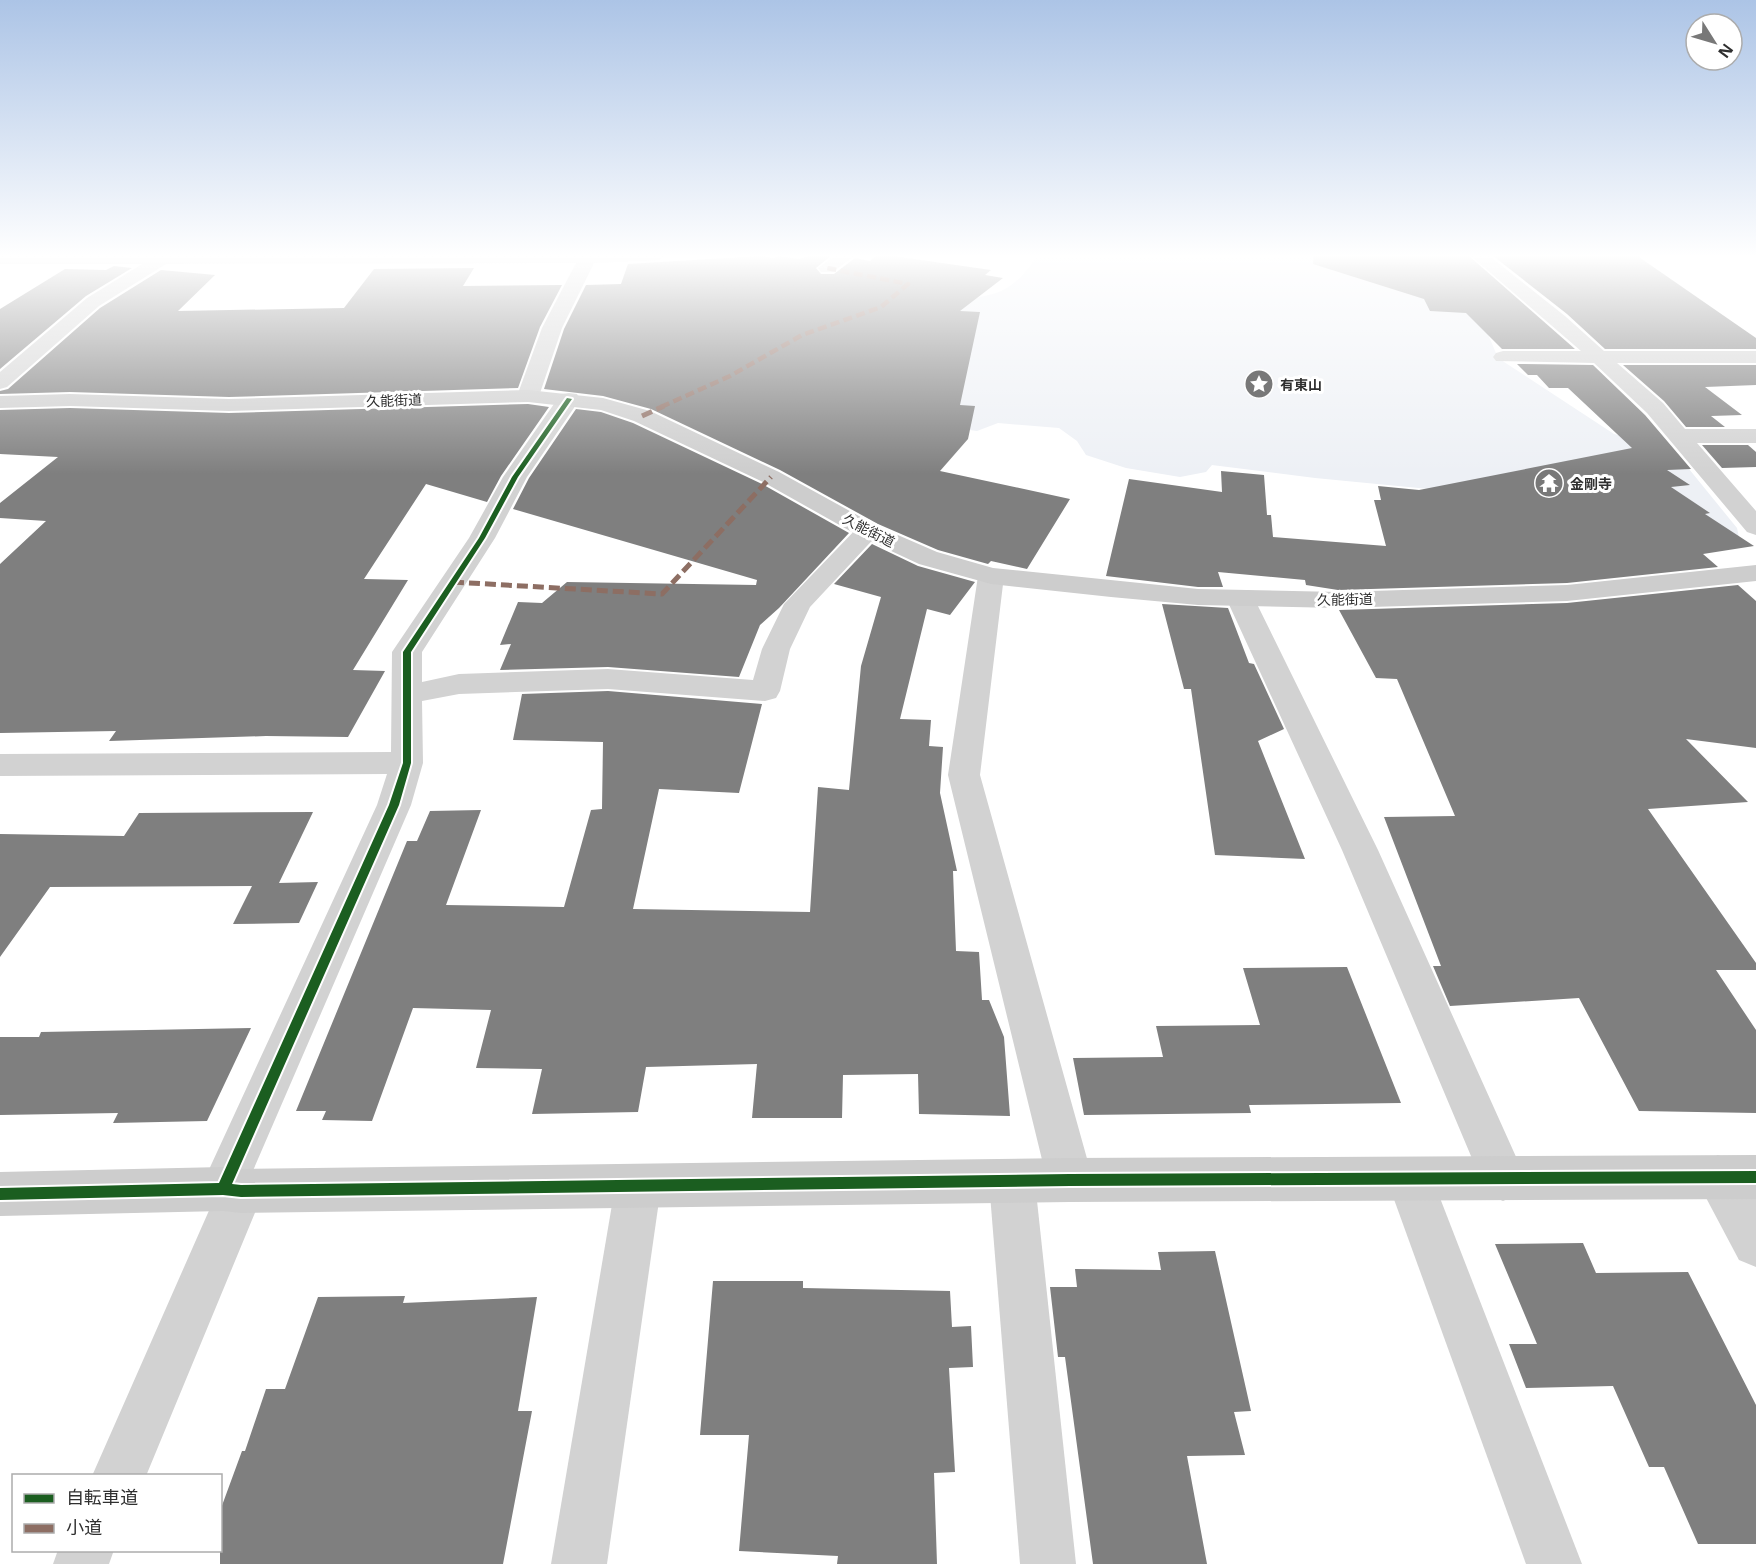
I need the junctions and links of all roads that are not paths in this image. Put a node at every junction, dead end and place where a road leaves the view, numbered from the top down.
1 (63, 328) edge
2 (552, 328) edge
3 (1567, 328) edge
4 (1503, 357) dead end
5 (1756, 357) edge
6 (1601, 358) junction
7 (0, 383) edge
8 (528, 396) junction
9 (569, 399) junction
10 (0, 402) edge
11 (1680, 436) junction
12 (1756, 436) edge
13 (1756, 526) edge
14 (868, 531) junction
15 (991, 576) junction
16 (1754, 576) edge
17 (1240, 598) junction
18 (406, 695) junction
19 (407, 763) junction
20 (0, 765) edge
21 (1737, 1177) edge
22 (1503, 1179) junction
23 (1070, 1180) junction
24 (1410, 1180) junction
25 (1012, 1182) junction
26 (638, 1186) junction
27 (232, 1190) junction
28 (0, 1194) edge
29 (1756, 1243) edge
30 (120, 1474) edge
31 (579, 1564) edge
32 (1048, 1564) edge
33 (1554, 1564) edge

1 - 7 street
2 - 8 street
3 - 6 street
4 - 6 street
5 - 6 street
6 - 11 street
8 - 9 main road, 久能街道
8 - 10 main road, 久能街道
9 - 14 main road, 久能街道
9 - 18 street
11 - 12 street
11 - 13 street
14 - 15 main road, 久能街道
14 - 18 street
15 - 17 main road, 久能街道
15 - 23 street
16 - 17 main road, 久能街道
17 - 22 street
18 - 19 street
19 - 20 street
19 - 27 street
21 - 22 main road
21 - 29 street
22 - 24 main road
23 - 24 main road
23 - 25 main road
24 - 33 street
25 - 26 main road
25 - 32 street
26 - 27 main road
26 - 31 street
27 - 28 main road
27 - 30 street

